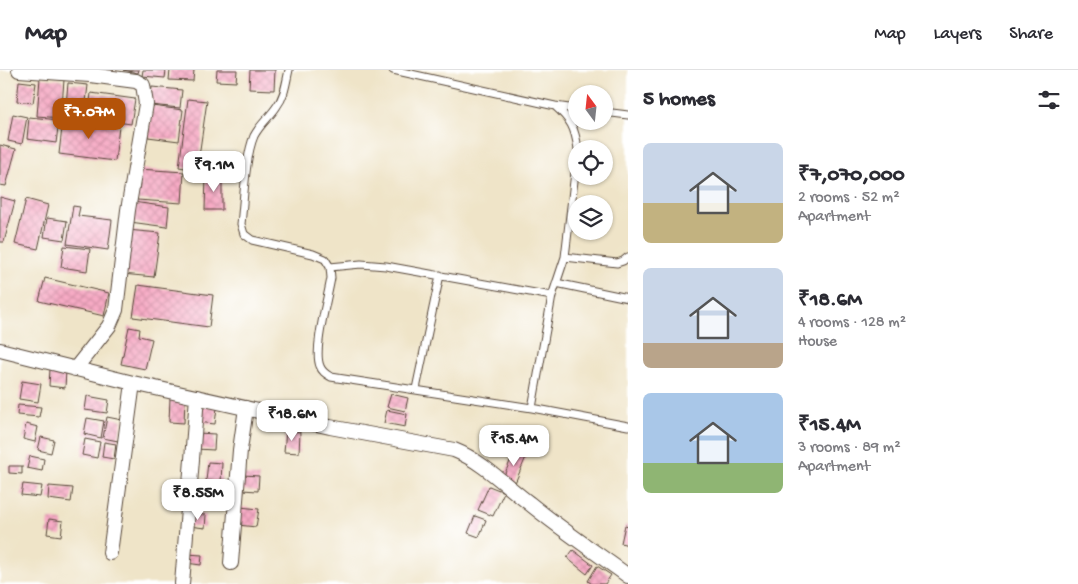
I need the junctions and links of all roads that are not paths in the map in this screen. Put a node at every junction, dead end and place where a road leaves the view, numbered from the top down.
1 (19, 70) edge
2 (289, 70) edge
3 (393, 70) edge
4 (555, 106) junction
5 (568, 108) edge
6 (613, 113) edge
7 (628, 115) edge
8 (577, 140) edge
9 (574, 185) edge
10 (628, 256) edge
11 (565, 257) junction
12 (330, 266) junction
13 (440, 275) junction
14 (556, 283) junction
15 (552, 296) junction
16 (628, 298) edge
17 (0, 350) edge
18 (75, 369) junction
19 (134, 383) junction
20 (416, 389) junction
21 (197, 397) junction
22 (246, 408) junction
23 (532, 408) junction
24 (628, 426) edge
25 (110, 554) dead end
26 (231, 563) dead end
27 (628, 576) edge
28 (182, 584) edge

1 - 18 street
2 - 12 lane
3 - 4 lane
4 - 5 lane
4 - 8 lane
6 - 7 lane
9 - 11 lane
10 - 11 lane
11 - 14 lane
12 - 13 lane
12 - 20 lane
13 - 15 lane
13 - 20 lane
14 - 15 lane
14 - 16 lane
15 - 23 lane
17 - 18 street
18 - 19 street
19 - 21 street
19 - 25 street
20 - 23 lane
21 - 22 street
21 - 28 street
22 - 26 street
22 - 27 street
23 - 24 lane

